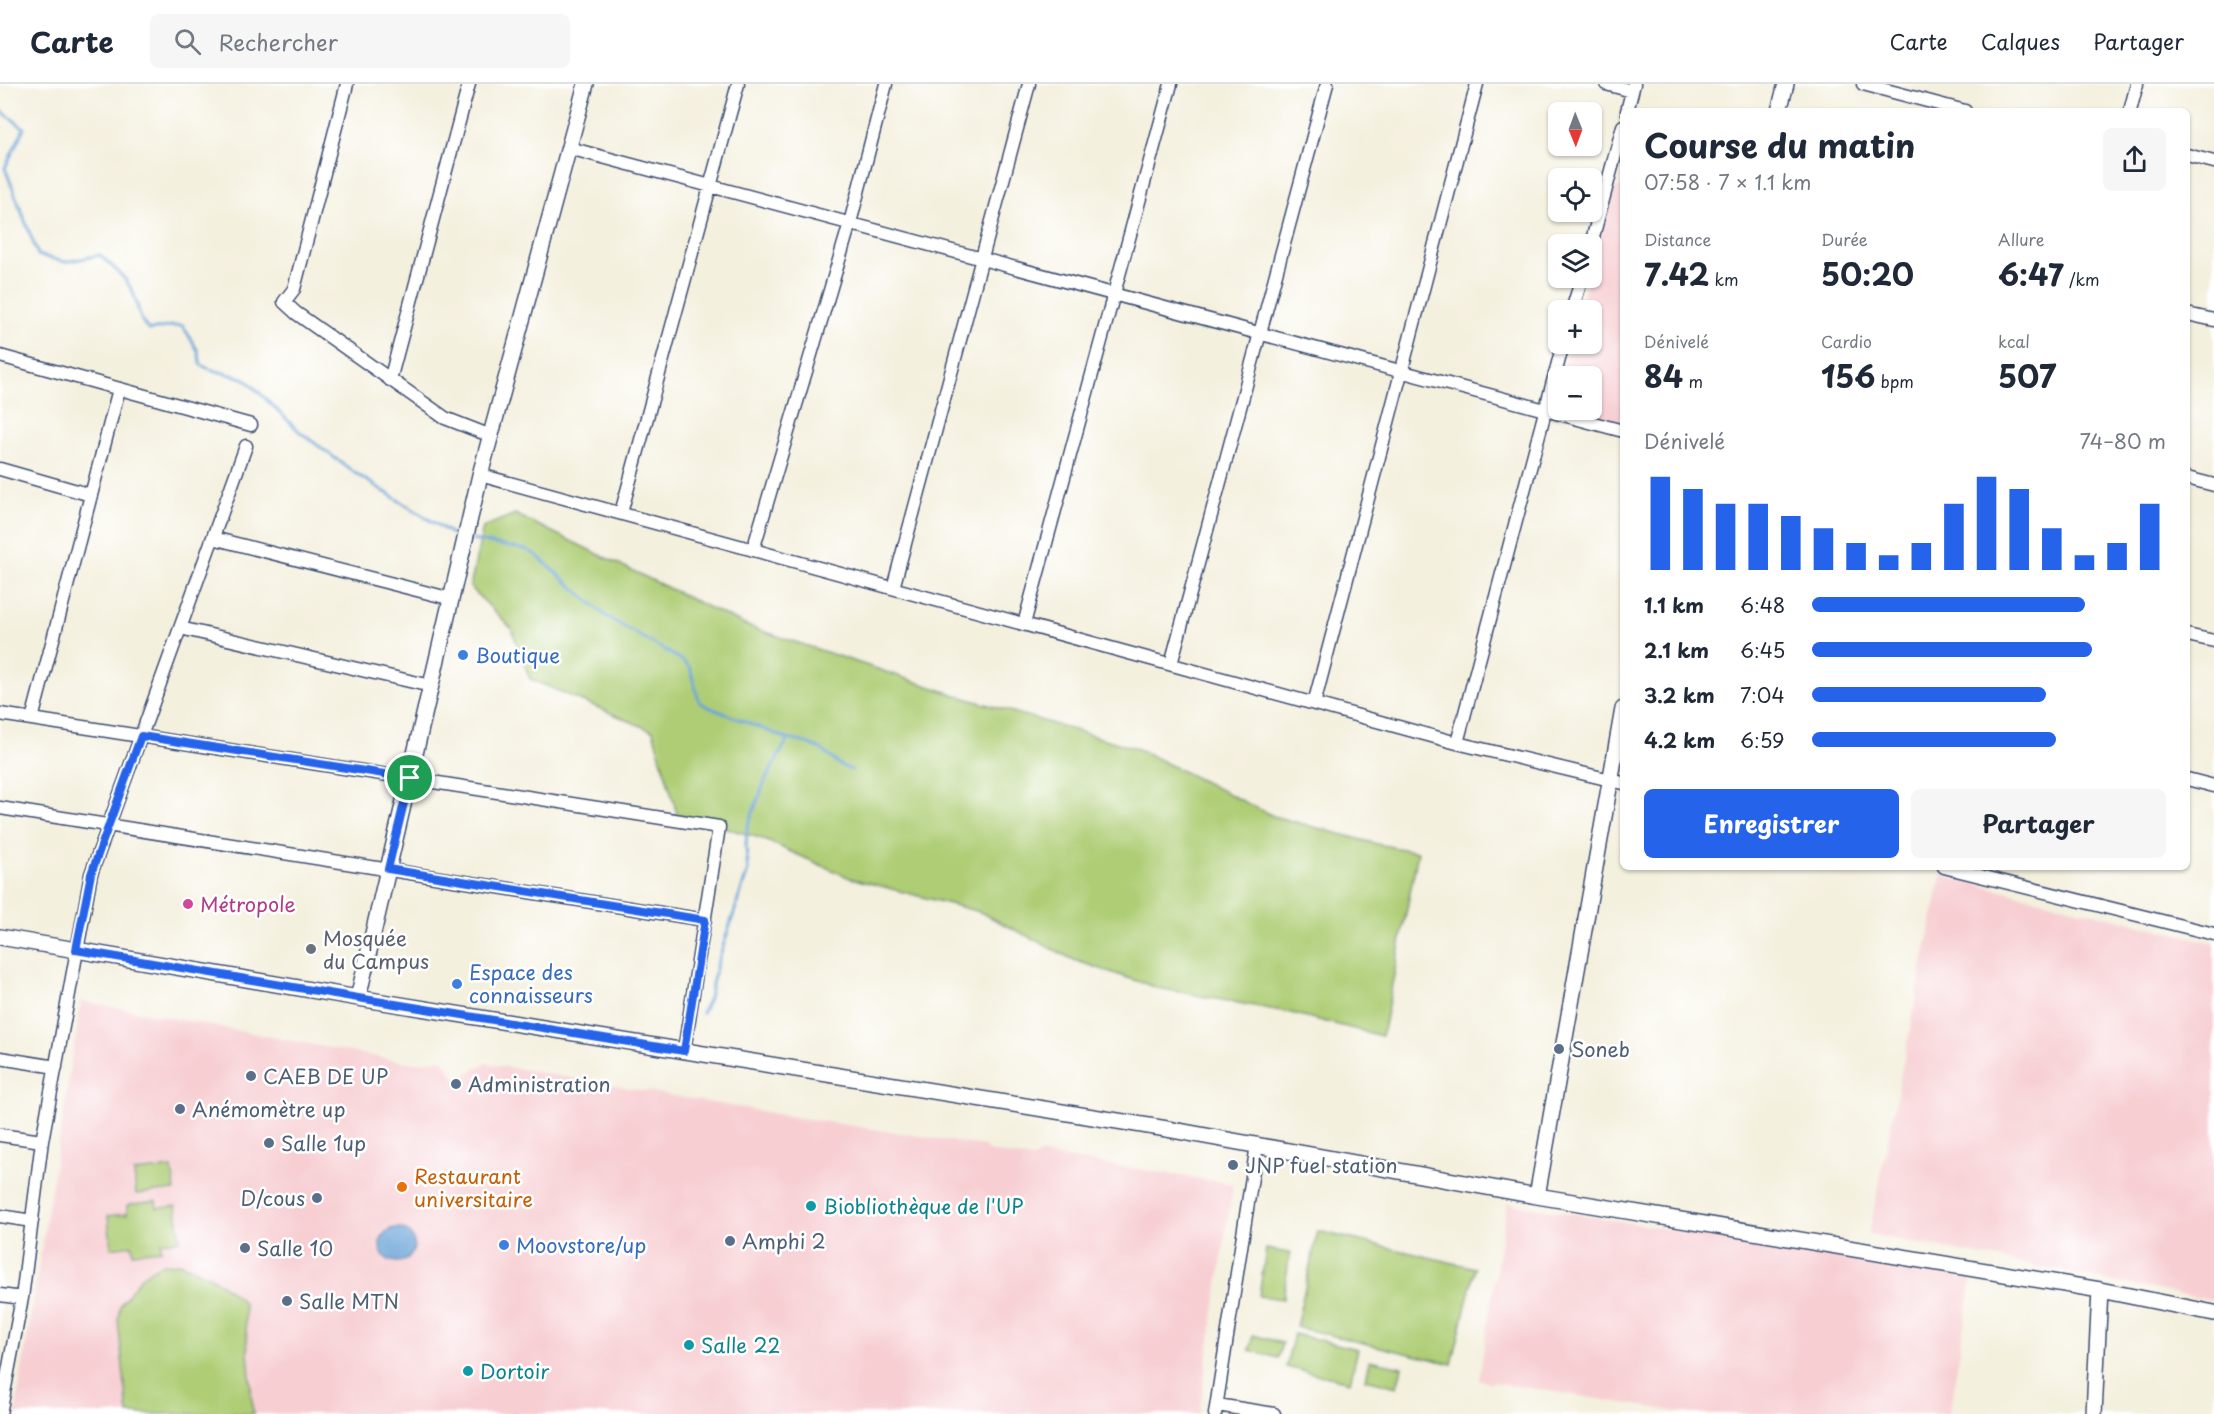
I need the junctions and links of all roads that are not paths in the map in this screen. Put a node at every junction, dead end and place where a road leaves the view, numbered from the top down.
1 (347, 84) edge
2 (470, 84) edge
3 (586, 84) edge
4 (738, 84) edge
5 (885, 84) edge
6 (1029, 84) edge
7 (1171, 84) edge
8 (1327, 84) edge
9 (1477, 84) edge
10 (1606, 84) edge
11 (1786, 84) edge
12 (1863, 84) edge
13 (2137, 84) edge
14 (1633, 87) edge
15 (1628, 108) edge
16 (1780, 108) edge
17 (1954, 108) edge
18 (2131, 108) edge
19 (1620, 138) edge
20 (569, 148) junction
21 (2190, 156) edge
22 (2214, 162) edge
23 (1610, 179) junction
24 (1620, 181) edge
25 (711, 186) junction
26 (850, 223) junction
27 (1594, 234) edge
28 (982, 258) junction
29 (1114, 294) junction
30 (2190, 315) edge
31 (2214, 320) edge
32 (1261, 333) junction
33 (1560, 354) edge
34 (0, 356) edge
35 (1402, 371) junction
36 (390, 380) junction
37 (119, 389) junction
38 (1545, 410) junction
39 (251, 425) dead end
40 (1620, 429) edge
41 (491, 436) junction
42 (246, 446) dead end
43 (1, 472) edge
44 (480, 475) junction
45 (2190, 479) edge
46 (2214, 485) edge
47 (91, 495) junction
48 (621, 513) junction
49 (213, 538) junction
50 (753, 550) junction
51 (893, 588) junction
52 (452, 599) junction
53 (1024, 624) junction
54 (180, 628) junction
55 (2190, 636) edge
56 (2214, 641) edge
57 (1171, 664) junction
58 (431, 686) junction
59 (1314, 704) junction
60 (0, 714) edge
61 (32, 719) junction
62 (141, 736) junction
63 (1620, 740) edge
64 (1457, 743) junction
65 (410, 778) junction
66 (2190, 780) edge
67 (1616, 781) edge
68 (2214, 786) edge
69 (0, 808) edge
70 (109, 824) junction
71 (388, 869) junction
72 (1956, 870) edge
73 (705, 920) junction
74 (2214, 934) edge
75 (0, 937) edge
76 (76, 950) junction
77 (358, 998) junction
78 (684, 1051) junction
79 (0, 1058) edge
80 (56, 1067) junction
81 (0, 1135) edge
82 (42, 1142) junction
83 (1257, 1145) junction
84 (1537, 1196) junction
85 (0, 1216) edge
86 (32, 1221) junction
87 (2100, 1290) junction
88 (0, 1295) edge
89 (22, 1298) junction
90 (2214, 1313) edge
91 (4, 1376) edge
92 (1216, 1409) edge
93 (0, 1414) edge
94 (1274, 1414) edge
95 (2094, 1414) edge

1 - 36 street
2 - 36 street
3 - 20 street
4 - 25 street
5 - 26 street
6 - 28 street
7 - 29 street
8 - 32 street
9 - 35 street
10 - 14 street
11 - 16 street
12 - 17 street
13 - 18 street
14 - 15 street
19 - 23 street
20 - 25 street
20 - 41 street
21 - 22 street
23 - 24 street
23 - 27 street
25 - 26 street
25 - 48 street
26 - 28 street
26 - 50 street
28 - 29 street
28 - 51 street
29 - 32 street
29 - 53 street
30 - 31 street
32 - 35 street
32 - 57 street
33 - 38 street
34 - 37 street
35 - 38 street
35 - 59 street
36 - 41 street
37 - 39 street
37 - 47 street
38 - 40 street
38 - 64 street
41 - 44 street
42 - 49 street
43 - 47 street
44 - 48 street
44 - 52 street
45 - 46 street
47 - 61 street
48 - 50 street
49 - 52 street
49 - 54 street
50 - 51 street
51 - 53 street
52 - 58 street
53 - 57 street
54 - 58 street
54 - 62 street
55 - 56 street
57 - 59 street
58 - 65 street
59 - 64 street
60 - 61 street
61 - 62 street
62 - 65 street
62 - 70 street
63 - 67 street
64 - 67 street
65 - 71 street
65 - 73 street
66 - 68 street
67 - 84 street
69 - 70 street
70 - 71 street
70 - 76 street
71 - 73 street
71 - 77 street
72 - 74 street
73 - 78 street
75 - 76 street
76 - 77 street
76 - 80 street
77 - 78 street
78 - 83 street
79 - 80 street
80 - 82 street
81 - 82 street
82 - 86 street
83 - 84 street
83 - 92 street
84 - 87 street
85 - 86 street
86 - 89 street
87 - 90 street
87 - 95 street
88 - 89 street
89 - 91 street
91 - 93 street
92 - 94 street

